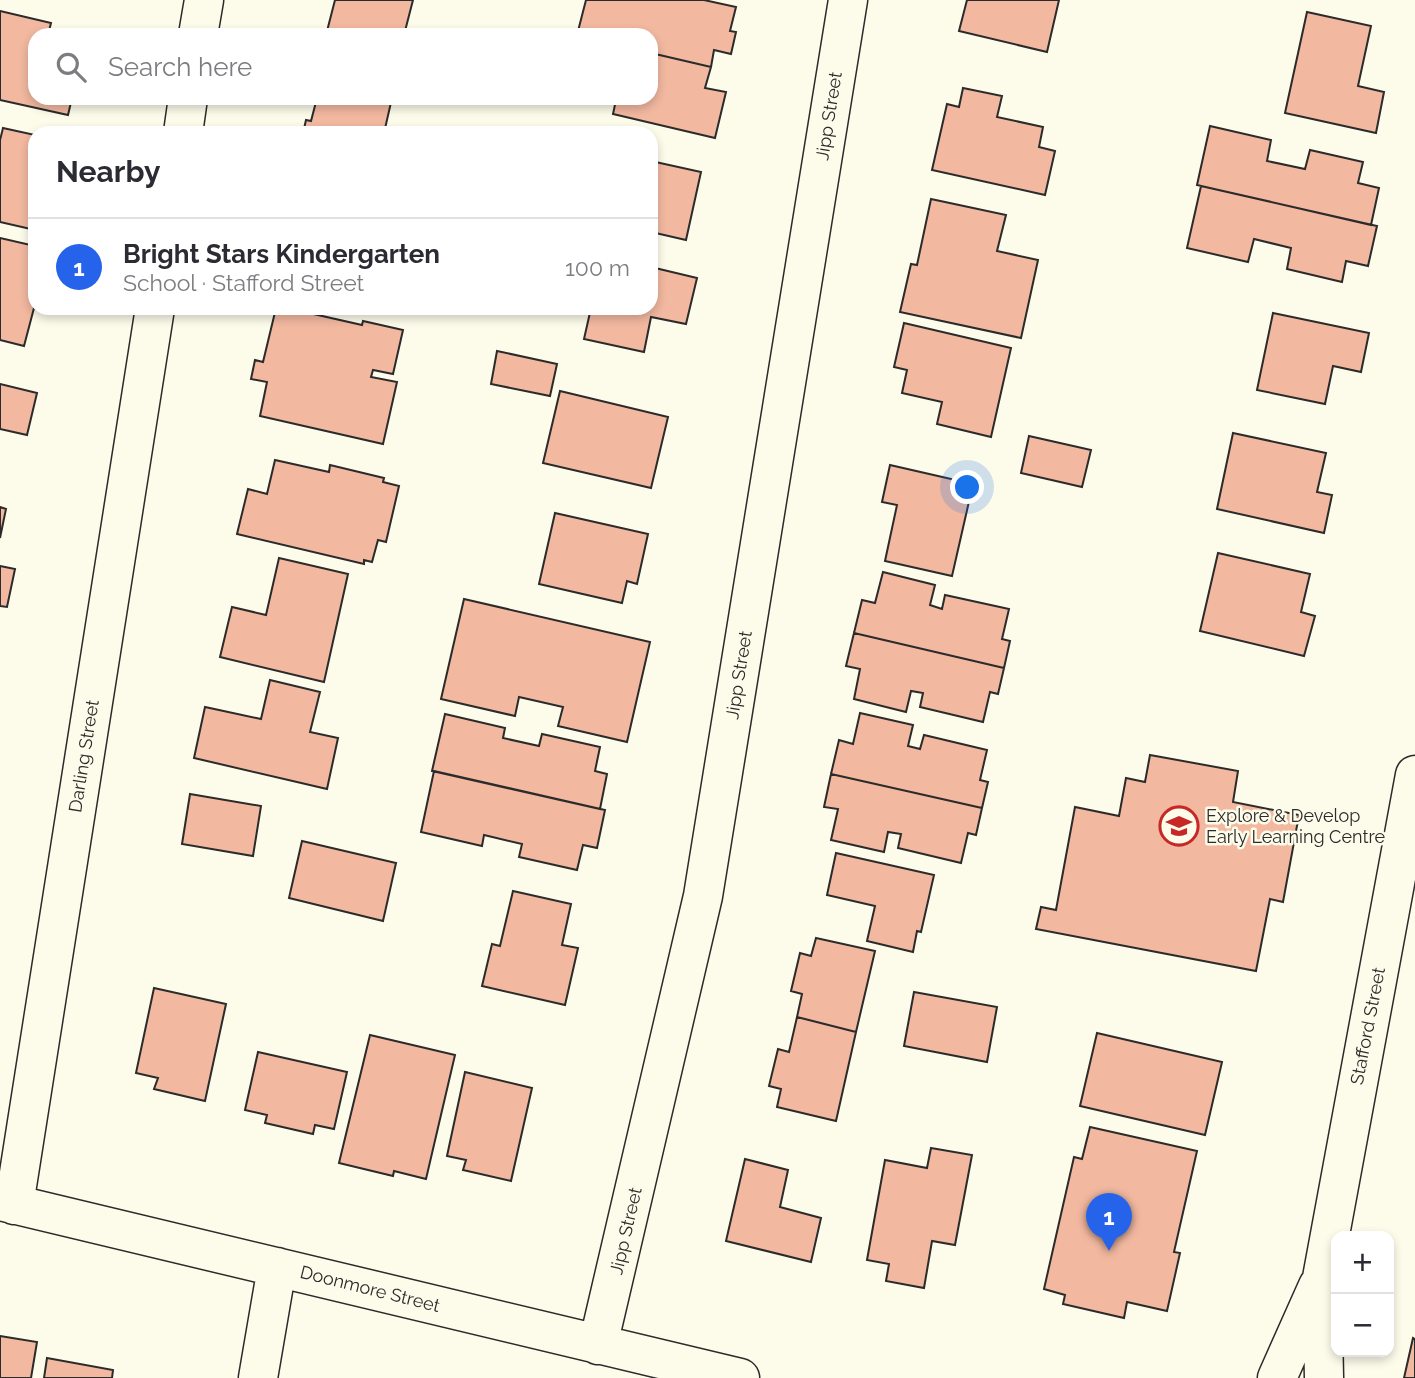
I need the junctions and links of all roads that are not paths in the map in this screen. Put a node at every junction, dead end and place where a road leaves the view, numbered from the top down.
1 (204, 0) edge
2 (848, 0) edge
3 (199, 28) edge
4 (187, 105) edge
5 (184, 126) edge
6 (154, 315) edge
7 (1415, 775) edge
8 (7, 1203) edge
9 (277, 1267) junction
10 (1322, 1278) junction
11 (598, 1345) junction
12 (258, 1378) edge
13 (740, 1378) edge
14 (1277, 1378) edge
15 (1324, 1378) edge

1 - 3 street
2 - 11 street, Jipp Street
4 - 5 street
6 - 8 street, Darling Street
7 - 10 street, Stafford Street
8 - 9 street, Doonmore Street
9 - 11 street, Doonmore Street
9 - 12 street
10 - 14 street, Stafford Street
10 - 15 street, Stafford Street
11 - 13 street, Doonmore Street

